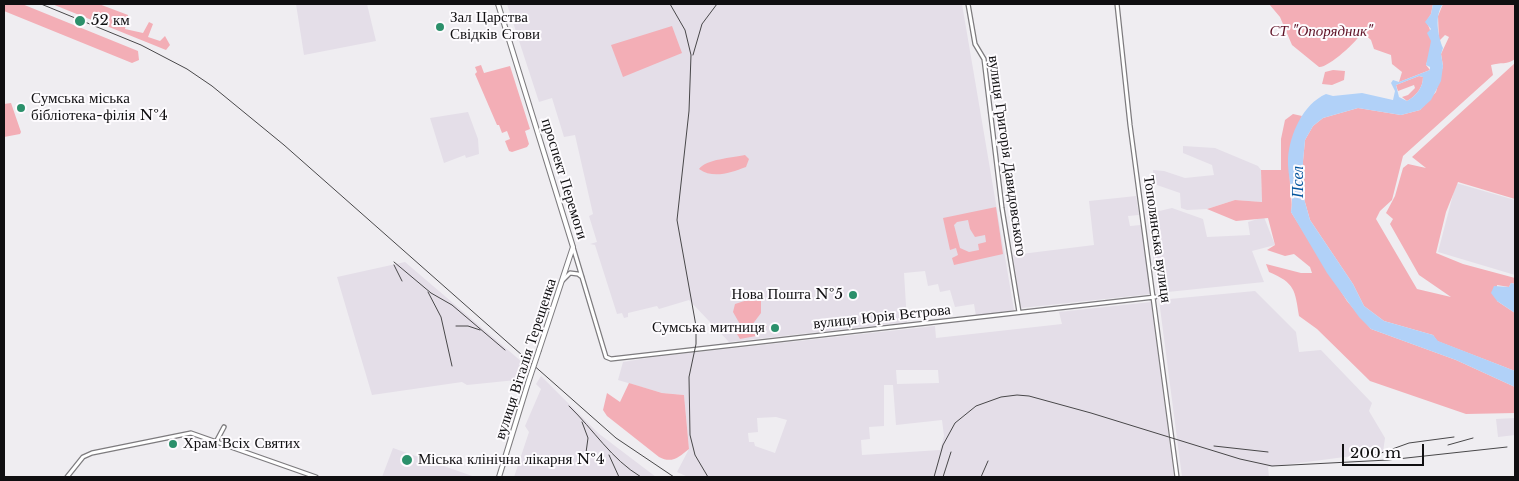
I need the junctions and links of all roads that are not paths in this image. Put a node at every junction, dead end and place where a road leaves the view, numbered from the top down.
1 (498, 4) edge
2 (968, 4) edge
3 (1117, 4) edge
4 (573, 246) junction
5 (584, 279) junction
6 (563, 281) junction
7 (1155, 297) junction
8 (1018, 312) junction
9 (611, 359) joint
10 (224, 427) dead end
11 (216, 442) junction
12 (67, 477) edge
13 (316, 477) edge
14 (499, 477) edge
15 (1177, 477) edge

1 - 4 main road, проспект Перемоги
2 - 8 street, вулиця Григорія Давидовського
3 - 7 street, Тополянська вулиця
4 - 5 street, проспект Перемоги
4 - 6 main road, вулиця Віталія Терещенка
5 - 6 street
5 - 9 street, проспект Перемоги
6 - 14 main road, вулиця Віталія Терещенка, bridge
7 - 8 street, вулиця Юрія Вєтрова
7 - 15 street, Тополянська вулиця
8 - 9 street, вулиця Юрія Вєтрова
10 - 11 street
11 - 12 street
11 - 13 street

